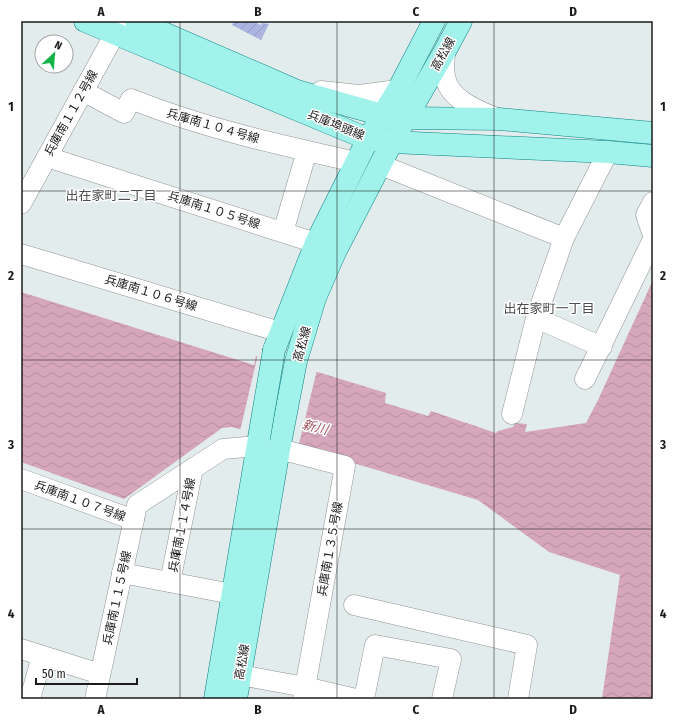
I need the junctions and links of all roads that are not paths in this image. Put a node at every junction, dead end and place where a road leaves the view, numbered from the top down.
1 (85, 21) edge
2 (136, 21) edge
3 (434, 21) edge
4 (461, 21) edge
5 (118, 27) edge
6 (445, 51) junction
7 (398, 90) junction
8 (83, 91) junction
9 (297, 91) junction
10 (382, 115) junction
11 (405, 118) junction
12 (499, 119) junction
13 (653, 133) edge
14 (368, 138) junction
15 (392, 142) junction
16 (307, 151) junction
17 (608, 152) junction
18 (653, 156) edge
19 (47, 157) junction
20 (356, 162) junction
21 (381, 165) junction
22 (653, 202) edge
23 (21, 204) edge
24 (283, 232) junction
25 (653, 235) edge
26 (564, 238) junction
27 (653, 239) edge
28 (316, 243) junction
29 (336, 252) junction
30 (21, 254) edge
31 (536, 318) junction
32 (277, 341) junction
33 (602, 347) junction
34 (586, 379) dead end
35 (512, 414) dead end
36 (258, 442) junction
37 (279, 446) junction
38 (193, 468) junction
39 (23, 486) edge
40 (134, 520) junction
41 (122, 573) junction
42 (170, 582) junction
43 (232, 594) junction
44 (354, 605) dead end
45 (21, 649) edge
46 (42, 656) junction
47 (100, 674) junction
48 (240, 675) junction
49 (304, 693) edge
50 (30, 699) edge
51 (95, 699) edge
52 (215, 699) edge
53 (236, 699) edge
54 (355, 699) edge
55 (442, 699) edge
56 (518, 699) edge

1 - 5 main road, 兵庫埠頭線
2 - 9 main road, 兵庫埠頭線
3 - 7 main road, 高松線
4 - 6 main road, 高松線
5 - 8 street, 兵庫南１１２号線
5 - 14 main road, 兵庫埠頭線
6 - 11 main road, 高松線
6 - 12 street
7 - 9 street
7 - 10 main road, 高松線
8 - 16 street, 兵庫南１０４号線
8 - 19 street, 兵庫南１１２号線
9 - 10 main road, 兵庫埠頭線
10 - 11 main road, 兵庫埠頭線
10 - 14 main road, 高松線
11 - 12 main road, 兵庫埠頭線
11 - 15 main road, 高松線
12 - 13 main road, 兵庫埠頭線
14 - 15 main road, 兵庫埠頭線
14 - 20 main road, 高松線
15 - 17 main road, 兵庫埠頭線
15 - 21 main road, 高松線
16 - 20 street, 兵庫南１０４号線
16 - 24 street
17 - 18 main road, 兵庫埠頭線
17 - 26 street
19 - 23 street, 兵庫南１１２号線
19 - 24 street, 兵庫南１０５号線
20 - 28 main road, 高松線
21 - 26 street
21 - 29 main road, 高松線
22 - 25 street
24 - 28 street, 兵庫南１０５号線
26 - 31 street
27 - 33 street
28 - 29 street, 兵庫南１０５号線
28 - 32 main road, 高松線
29 - 37 main road, 高松線
30 - 32 street, 兵庫南１０６号線
31 - 33 street
31 - 35 street
32 - 36 main road, 高松線, bridge
33 - 34 street
36 - 37 street, 兵庫南１０７号線
36 - 38 street, 兵庫南１０７号線
36 - 43 main road, 高松線
37 - 48 main road, 高松線
37 - 49 street, 兵庫南１３５号線
38 - 40 street, 兵庫南１０７号線
38 - 42 street, 兵庫南１１４号線
39 - 40 street, 兵庫南１０７号線
40 - 41 street, 兵庫南１１５号線
41 - 42 street
41 - 47 street, 兵庫南１１５号線
42 - 43 street
43 - 52 main road, 高松線
44 - 56 street
45 - 46 street
46 - 47 street
46 - 50 street
47 - 51 street, 兵庫南１１５号線
48 - 49 street
48 - 53 main road, 高松線
49 - 54 street
54 - 55 street

